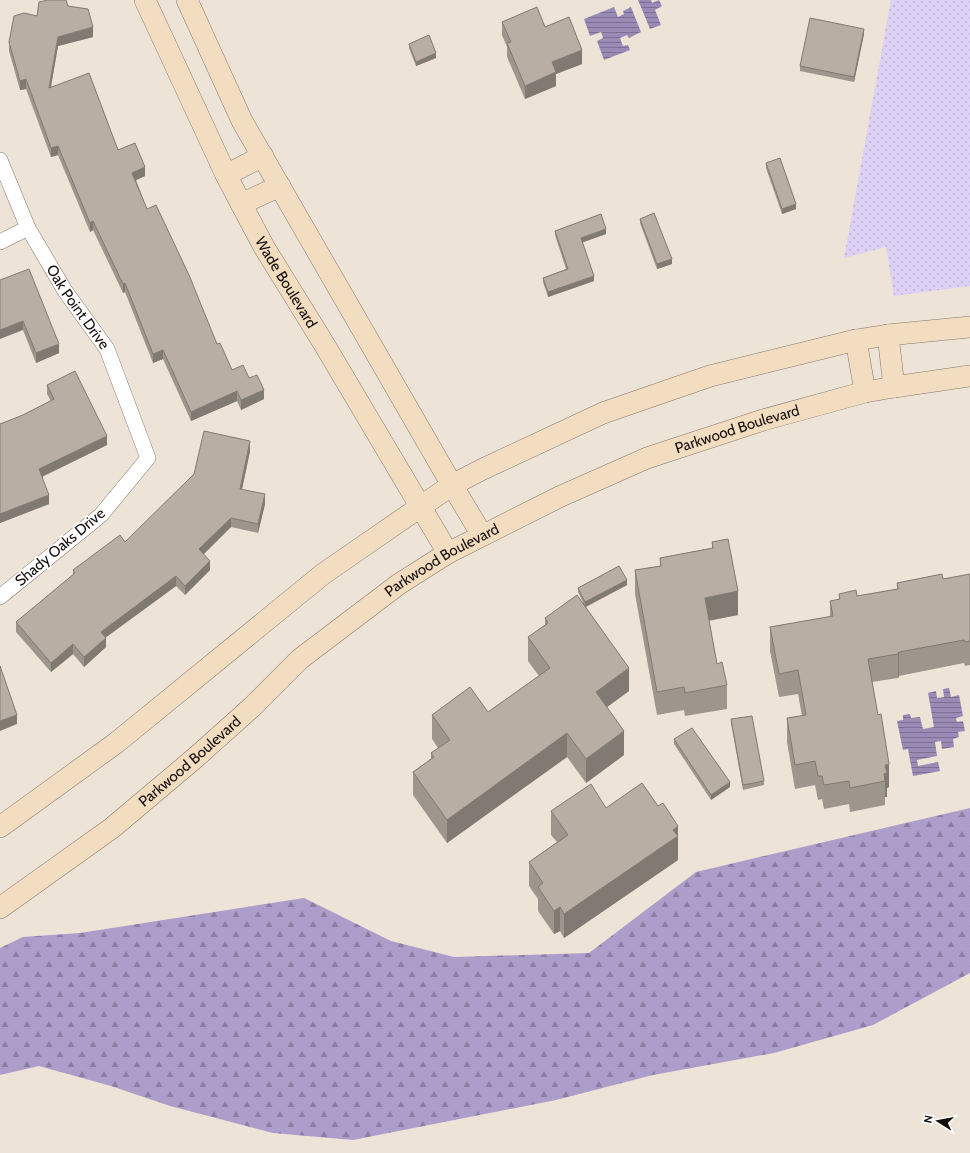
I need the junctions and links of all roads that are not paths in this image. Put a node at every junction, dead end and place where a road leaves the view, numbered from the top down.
1 (145, 0) edge
2 (187, 0) edge
3 (262, 156) junction
4 (0, 160) edge
5 (226, 175) junction
6 (280, 186) junction
7 (241, 204) junction
8 (28, 228) junction
9 (0, 242) edge
10 (970, 327) edge
11 (888, 335) junction
12 (856, 340) junction
13 (970, 376) edge
14 (894, 387) junction
15 (865, 392) junction
16 (148, 458) joint
17 (452, 485) junction
18 (421, 506) junction
19 (482, 535) junction
20 (448, 554) junction
21 (0, 597) edge
22 (0, 827) edge
23 (0, 908) edge

1 - 5 main road, Wade Boulevard
2 - 3 main road
3 - 5 main road
3 - 6 main road
4 - 8 street, Oak Point Drive
5 - 7 main road, Wade Boulevard
6 - 7 main road
6 - 17 main road
7 - 18 main road, Wade Boulevard
8 - 9 street
8 - 16 street, Oak Point Drive
10 - 11 main road
11 - 12 main road
11 - 14 main road
12 - 15 main road
12 - 17 main road
13 - 14 main road, Parkwood Boulevard
14 - 15 main road, Parkwood Boulevard
15 - 19 main road, Parkwood Boulevard
16 - 21 street, Shady Oaks Drive
17 - 18 main road
17 - 19 main road
18 - 20 main road, Wade Boulevard
18 - 22 main road
19 - 20 main road, Parkwood Boulevard
20 - 23 main road, Parkwood Boulevard

